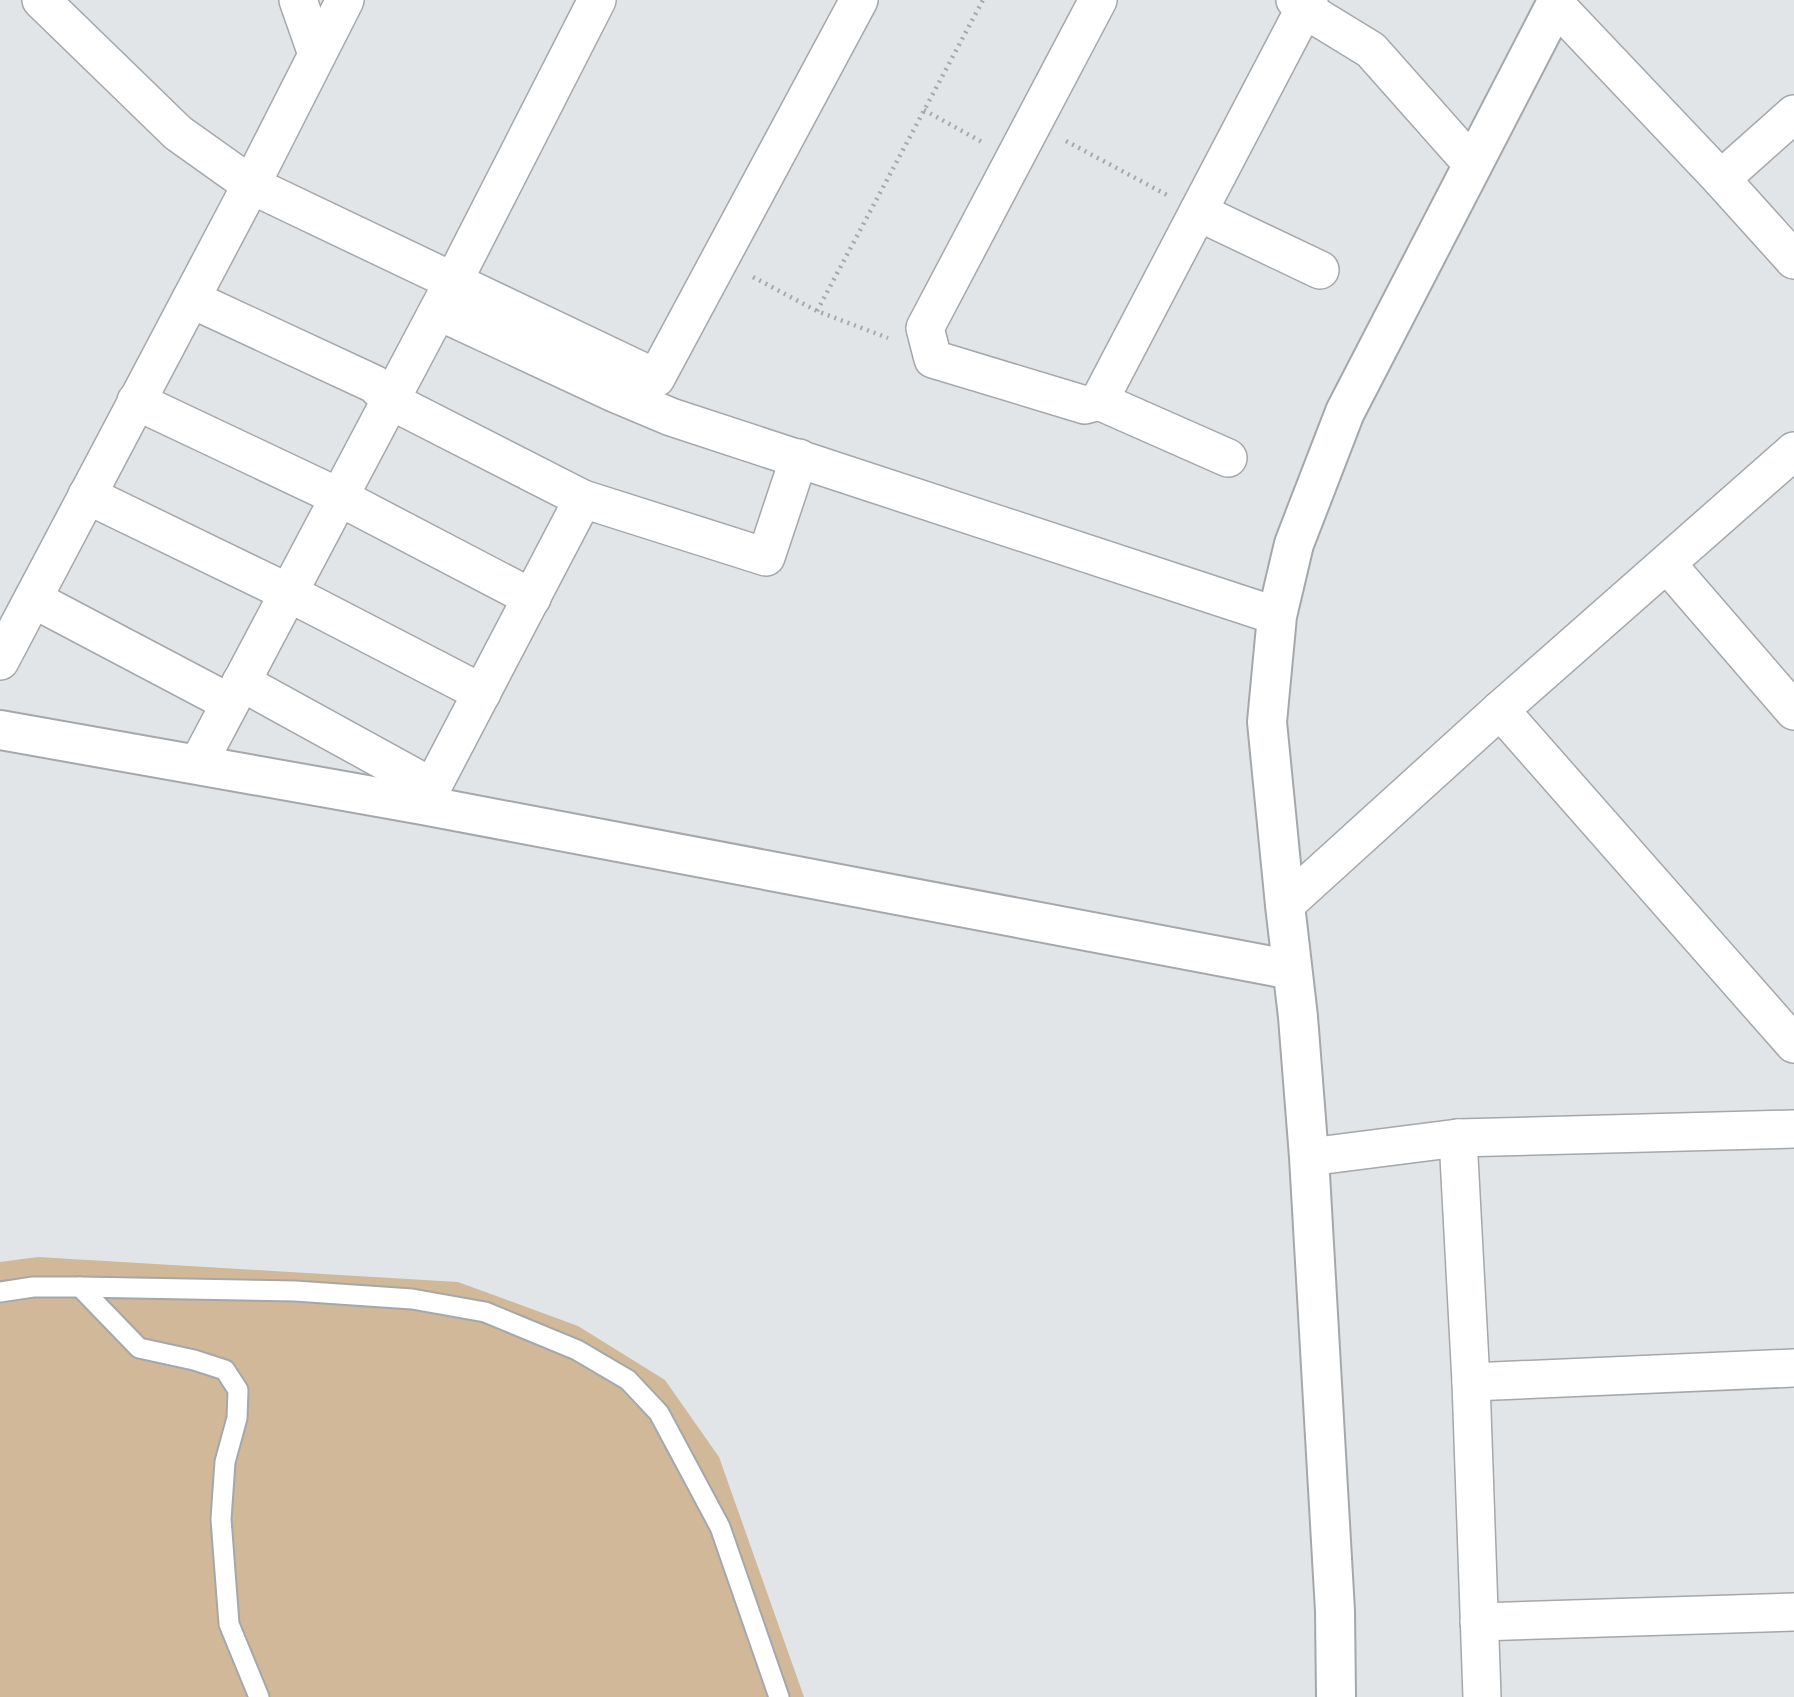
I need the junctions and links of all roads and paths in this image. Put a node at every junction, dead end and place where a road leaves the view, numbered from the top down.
1 (41, 0) edge
2 (298, 0) edge
3 (345, 0) edge
4 (597, 0) edge
5 (859, 0) edge
6 (983, 0) edge
7 (1098, 0) edge
8 (1556, 2) edge
9 (1302, 3) edge
10 (317, 54) junction
11 (924, 110) junction
12 (1794, 114) edge
13 (1029, 132) junction
14 (1473, 165) junction
15 (1721, 179) junction
16 (251, 185) junction
17 (1198, 212) junction
18 (720, 259) junction
19 (1794, 260) edge
20 (1320, 270) dead end
21 (445, 296) junction
22 (191, 299) junction
23 (817, 312) junction
24 (933, 359) junction
25 (136, 401) junction
26 (391, 401) junction
27 (1099, 401) junction
28 (1794, 451) edge
29 (799, 458) junction
30 (1228, 458) dead end
31 (87, 495) junction
32 (339, 497) junction
33 (583, 499) junction
34 (1667, 564) junction
35 (289, 593) junction
36 (532, 598) junction
37 (33, 599) junction
38 (1277, 616) junction
39 (0, 661) edge
40 (236, 693) junction
41 (482, 693) junction
42 (1500, 710) junction
43 (1794, 711) edge
44 (0, 730) edge
45 (198, 764) junction
46 (427, 796) junction
47 (1285, 905) junction
48 (1292, 970) junction
49 (1794, 1044) edge
50 (1794, 1129) edge
51 (1458, 1138) junction
52 (1309, 1157) junction
53 (80, 1287) junction
54 (0, 1292) edge
55 (1794, 1368) edge
56 (1471, 1382) junction
57 (1794, 1612) edge
58 (1479, 1622) junction
59 (259, 1697) edge
60 (779, 1697) edge
61 (1336, 1697) edge
62 (1482, 1697) edge

1 - 16 street
2 - 10 street
3 - 10 street
4 - 21 street
5 - 18 street
6 - 11 path
7 - 13 street
8 - 14 street
8 - 15 street
9 - 14 street
9 - 17 street
10 - 16 street
11 - 13 path
11 - 23 path
12 - 15 street
13 - 17 path
13 - 24 street
14 - 38 street
15 - 19 street
16 - 21 street
16 - 22 street
17 - 20 street
17 - 27 street
18 - 21 street
18 - 23 path
21 - 26 street
21 - 29 street
22 - 25 street
22 - 26 street
23 - 24 path
24 - 27 street
25 - 31 street
25 - 32 street
26 - 32 street
26 - 33 street
27 - 30 street
28 - 34 street
29 - 33 street
29 - 38 street
31 - 35 street
31 - 37 street
32 - 35 street
32 - 36 street
33 - 36 street
34 - 42 street
34 - 43 street
35 - 40 street
35 - 41 street
36 - 41 street
37 - 39 street
37 - 40 street
38 - 47 street
40 - 45 street
40 - 46 street
41 - 46 street
42 - 47 street
42 - 49 street
44 - 45 street
45 - 46 street
46 - 48 street
47 - 48 street
48 - 52 street
50 - 51 street
51 - 52 street
51 - 56 street
52 - 61 street
53 - 54 lane
53 - 59 lane
53 - 60 lane
55 - 56 street
56 - 58 street
57 - 58 street
58 - 62 street

